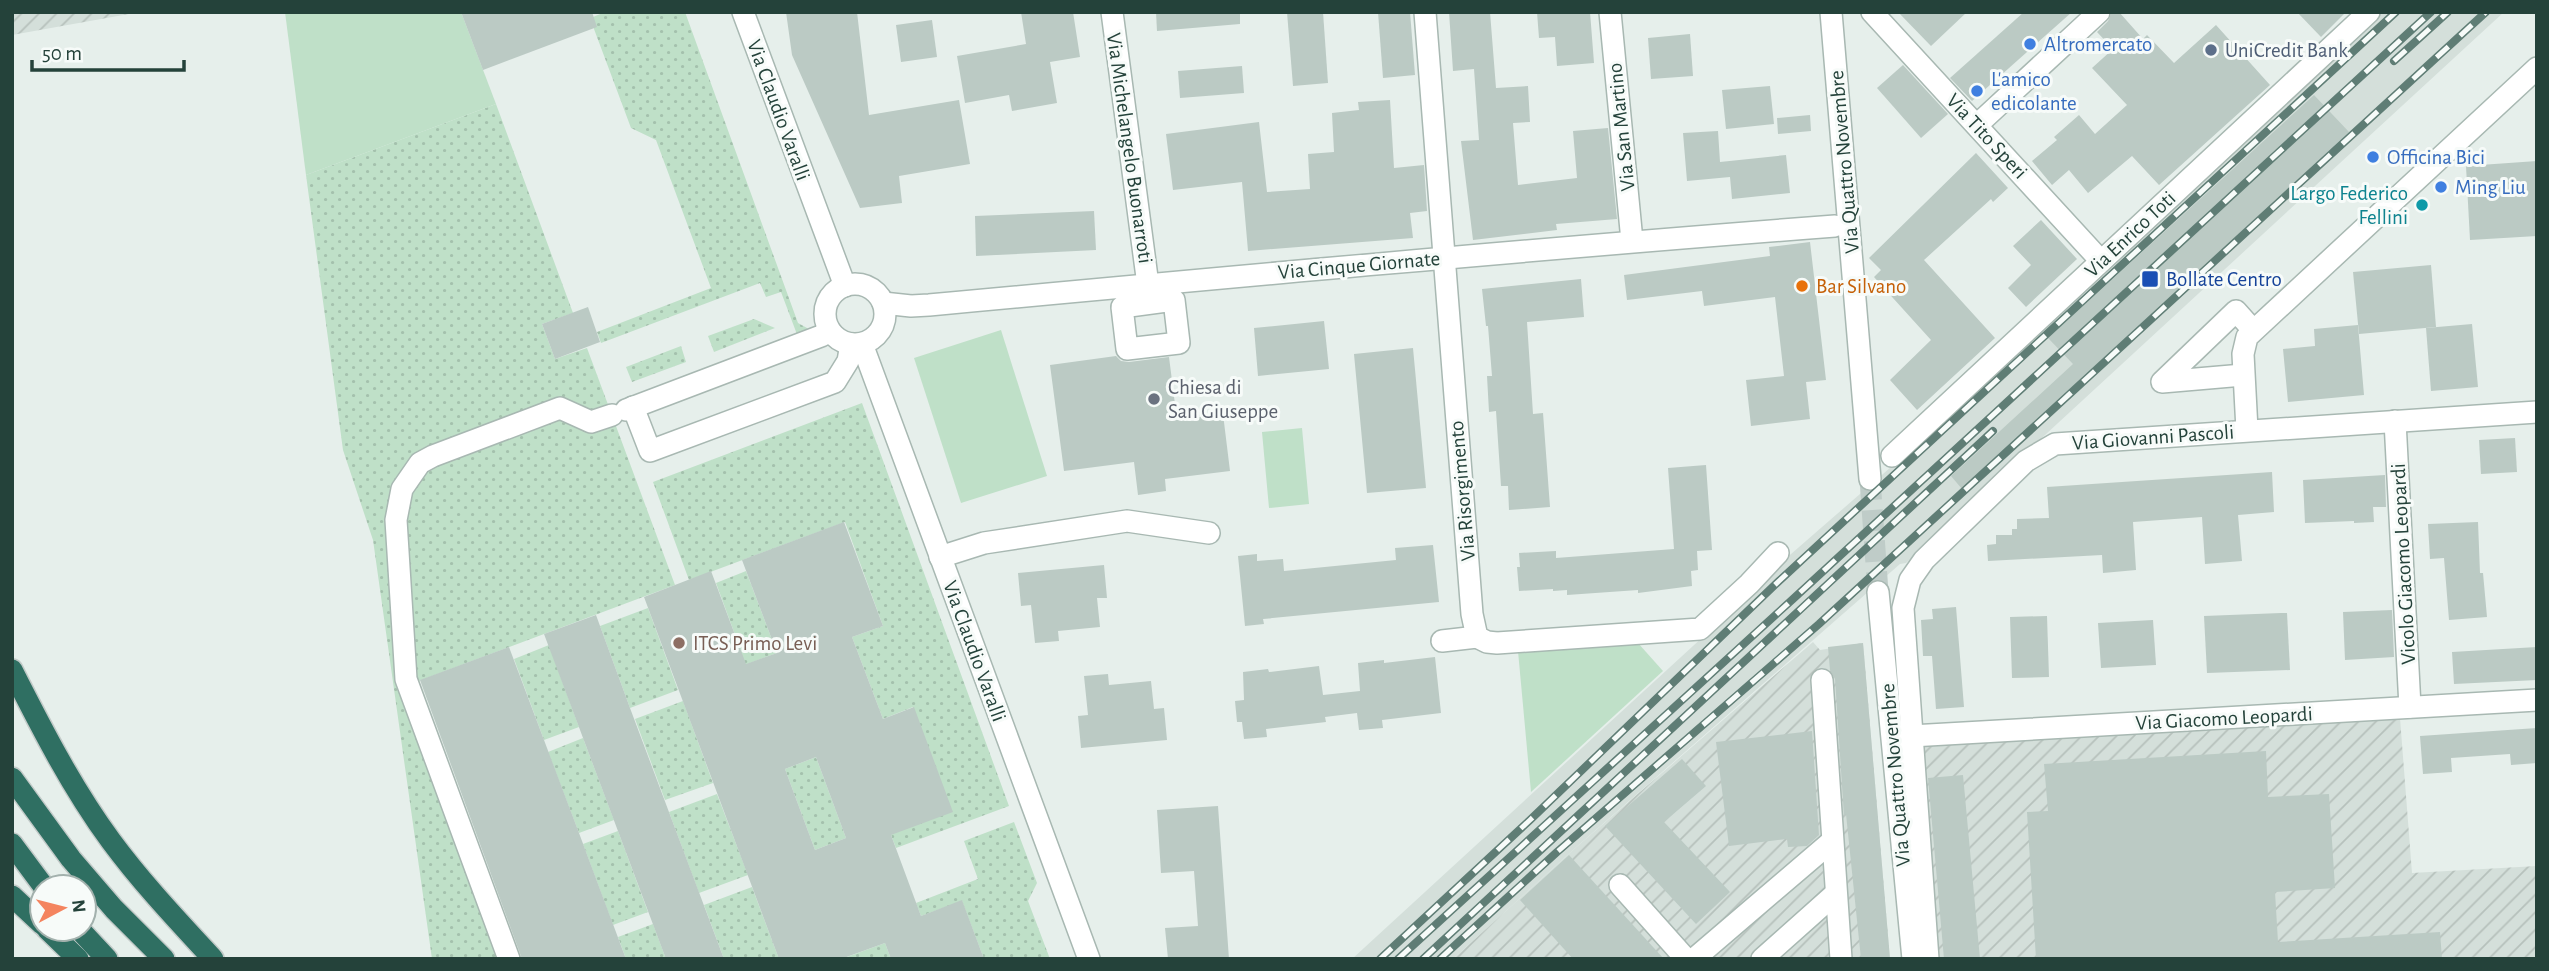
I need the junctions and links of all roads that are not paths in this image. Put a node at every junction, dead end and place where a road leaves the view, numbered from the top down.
1 (743, 12) edge
2 (1112, 12) edge
3 (1425, 12) edge
4 (1610, 12) edge
5 (1830, 12) edge
6 (1872, 12) edge
7 (2099, 12) edge
8 (2369, 12) edge
9 (2537, 68) edge
10 (1977, 125) junction
11 (1835, 226) dead end
12 (1632, 242) junction
13 (1443, 258) junction
14 (2101, 261) junction
15 (1148, 285) junction
16 (845, 286) junction
17 (883, 303) junction
18 (2253, 330) junction
19 (830, 331) junction
20 (857, 344) junction
21 (2243, 375) junction
22 (623, 410) junction
23 (2537, 412) edge
24 (2395, 421) junction
25 (2247, 430) junction
26 (1892, 456) dead end
27 (1870, 479) tunnel mouth
28 (1209, 533) dead end
29 (1778, 553) dead end
30 (940, 557) junction
31 (1878, 592) tunnel mouth
32 (1478, 637) junction
33 (1442, 641) dead end
34 (12, 670) edge
35 (1822, 680) dead end
36 (2537, 700) edge
37 (2410, 707) junction
38 (1911, 736) junction
39 (12, 778) edge
40 (1831, 842) junction
41 (12, 844) edge
42 (34, 873) edge
43 (1620, 885) dead end
44 (1835, 894) junction
45 (12, 896) edge
46 (28, 911) edge
47 (61, 943) edge
48 (92, 943) edge
49 (78, 959) edge
50 (107, 959) edge
51 (164, 959) edge
52 (213, 959) edge
53 (509, 959) edge
54 (1089, 959) edge
55 (1686, 959) edge
56 (1694, 959) edge
57 (1762, 959) edge
58 (1841, 959) edge
59 (1913, 959) edge
60 (1928, 959) edge

1 - 16 street, Via Claudio Varalli
2 - 15 street, Via Michelangelo Buonarroti
3 - 13 street, Via Risorgimento
4 - 12 street, Via San Martino
5 - 27 street, Via Quattro Novembre
6 - 10 street, Via Tito Speri
7 - 10 street
8 - 14 street, Via Enrico Toti
9 - 18 street
10 - 14 street, Via Tito Speri
11 - 12 street, Via Cinque Giornate
12 - 13 street, Via Cinque Giornate
13 - 15 street, Via Cinque Giornate
13 - 32 street, Via Risorgimento
14 - 26 street, Via Enrico Toti
15 - 17 street, Via Cinque Giornate
16 - 17 street
16 - 19 street
17 - 20 street
18 - 21 street
18 - 21 street
19 - 20 street
19 - 22 street
20 - 22 street
20 - 30 street, Via Claudio Varalli
21 - 25 street
22 - 53 street
23 - 24 street, Via Giovanni Pascoli
24 - 25 street, Via Giovanni Pascoli
24 - 37 street, Vicolo Giacomo Leopardi
25 - 38 street, Via Giovanni Pascoli
28 - 30 street
29 - 32 street
30 - 54 street, Via Claudio Varalli
31 - 59 street, Via Quattro Novembre
32 - 33 street
34 - 52 highway
35 - 40 street
36 - 37 street, Via Giacomo Leopardi
37 - 38 street, Via Giacomo Leopardi
38 - 60 street, Via Giovanni Pascoli
39 - 51 highway
40 - 44 street
40 - 56 street
41 - 42 highway
43 - 55 street
44 - 57 street
44 - 58 street
45 - 46 highway
47 - 49 highway
48 - 50 highway

